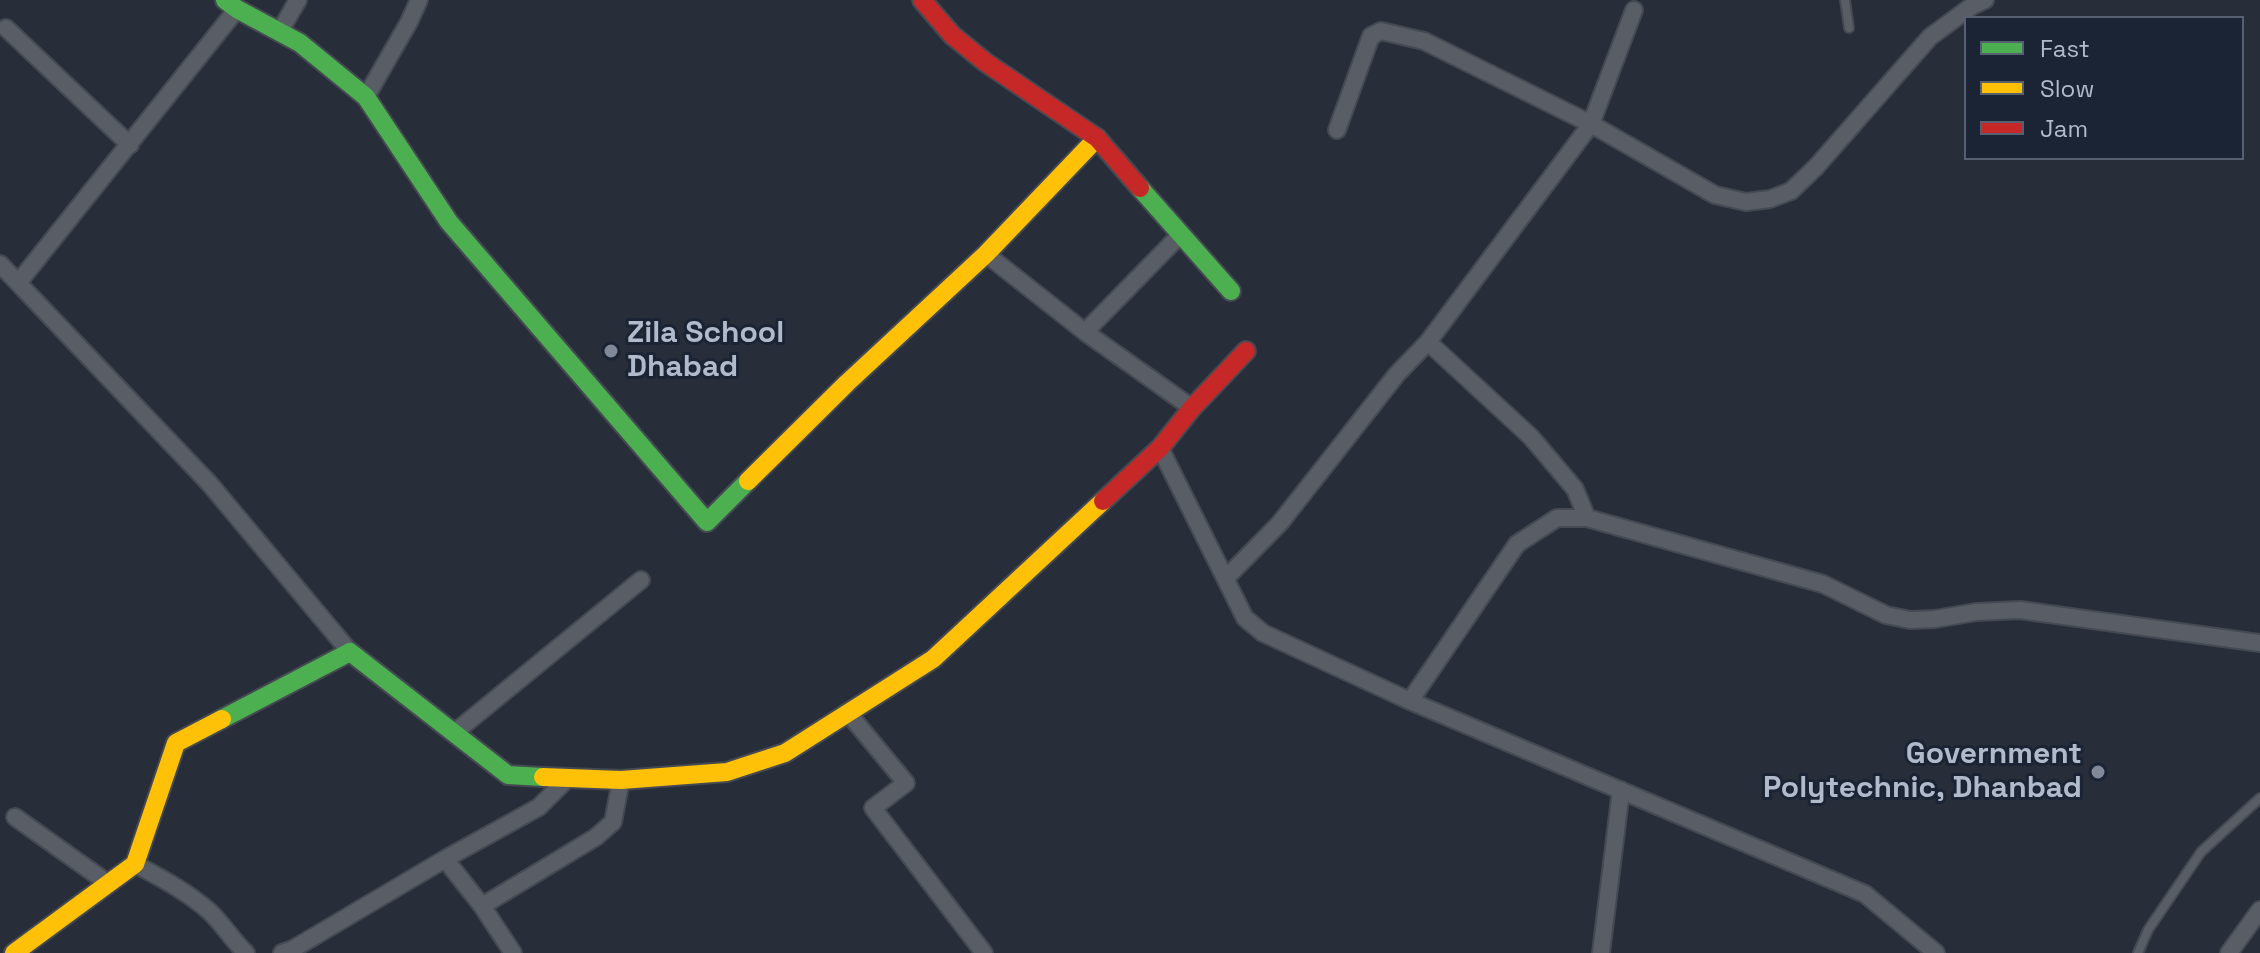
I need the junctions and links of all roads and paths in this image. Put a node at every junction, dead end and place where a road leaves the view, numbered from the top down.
1 (298, 0) edge
2 (419, 0) edge
3 (1845, 0) edge
4 (1972, 2) edge
5 (926, 3) edge
6 (231, 5) edge
7 (1634, 10) dead end
8 (6, 28) dead end
9 (1849, 28) dead end
10 (280, 31) junction
11 (366, 97) junction
12 (1591, 124) junction
13 (1337, 130) dead end
14 (1097, 138) junction
15 (130, 145) junction
16 (1180, 235) junction
17 (986, 254) junction
18 (0, 264) edge
19 (18, 283) junction
20 (1231, 291) dead end
21 (1085, 332) junction
22 (1428, 342) junction
23 (1246, 351) dead end
24 (1192, 408) junction
25 (1160, 448) junction
26 (1587, 518) junction
27 (1226, 578) junction
28 (641, 580) dead end
29 (2260, 643) edge
30 (350, 652) junction
31 (1410, 701) junction
32 (848, 713) junction
33 (454, 733) junction
34 (568, 778) junction
35 (621, 780) junction
36 (1621, 790) junction
37 (2260, 798) edge
38 (15, 817) dead end
39 (445, 859) junction
40 (135, 864) junction
41 (109, 884) junction
42 (482, 906) junction
43 (2260, 910) edge
44 (14, 953) edge
45 (246, 953) edge
46 (282, 953) edge
47 (513, 953) edge
48 (984, 953) edge
49 (1601, 953) edge
50 (1936, 953) edge
51 (2138, 953) edge
52 (2229, 953) edge

1 - 10 street
2 - 11 street
3 - 9 lane
4 - 12 street
5 - 14 street
6 - 10 street
6 - 15 street
7 - 12 street
8 - 15 street
10 - 11 street
11 - 17 street
12 - 13 street
12 - 22 street
14 - 16 street
14 - 17 street
15 - 19 street
16 - 20 street
16 - 21 street
17 - 21 street
18 - 19 street
19 - 30 street
21 - 24 street
22 - 26 street
22 - 27 street
23 - 24 street
24 - 25 street
25 - 27 street
25 - 32 street
26 - 29 street
26 - 31 street
27 - 31 street
28 - 33 street
30 - 33 street
30 - 40 street
31 - 36 street
32 - 35 street
32 - 48 street
33 - 34 street
34 - 35 street
34 - 39 street
35 - 42 street
36 - 49 street
36 - 50 street
37 - 51 lane
38 - 41 street
39 - 42 street
39 - 46 street
40 - 41 street
40 - 45 street
41 - 44 street
42 - 47 street
43 - 52 street

